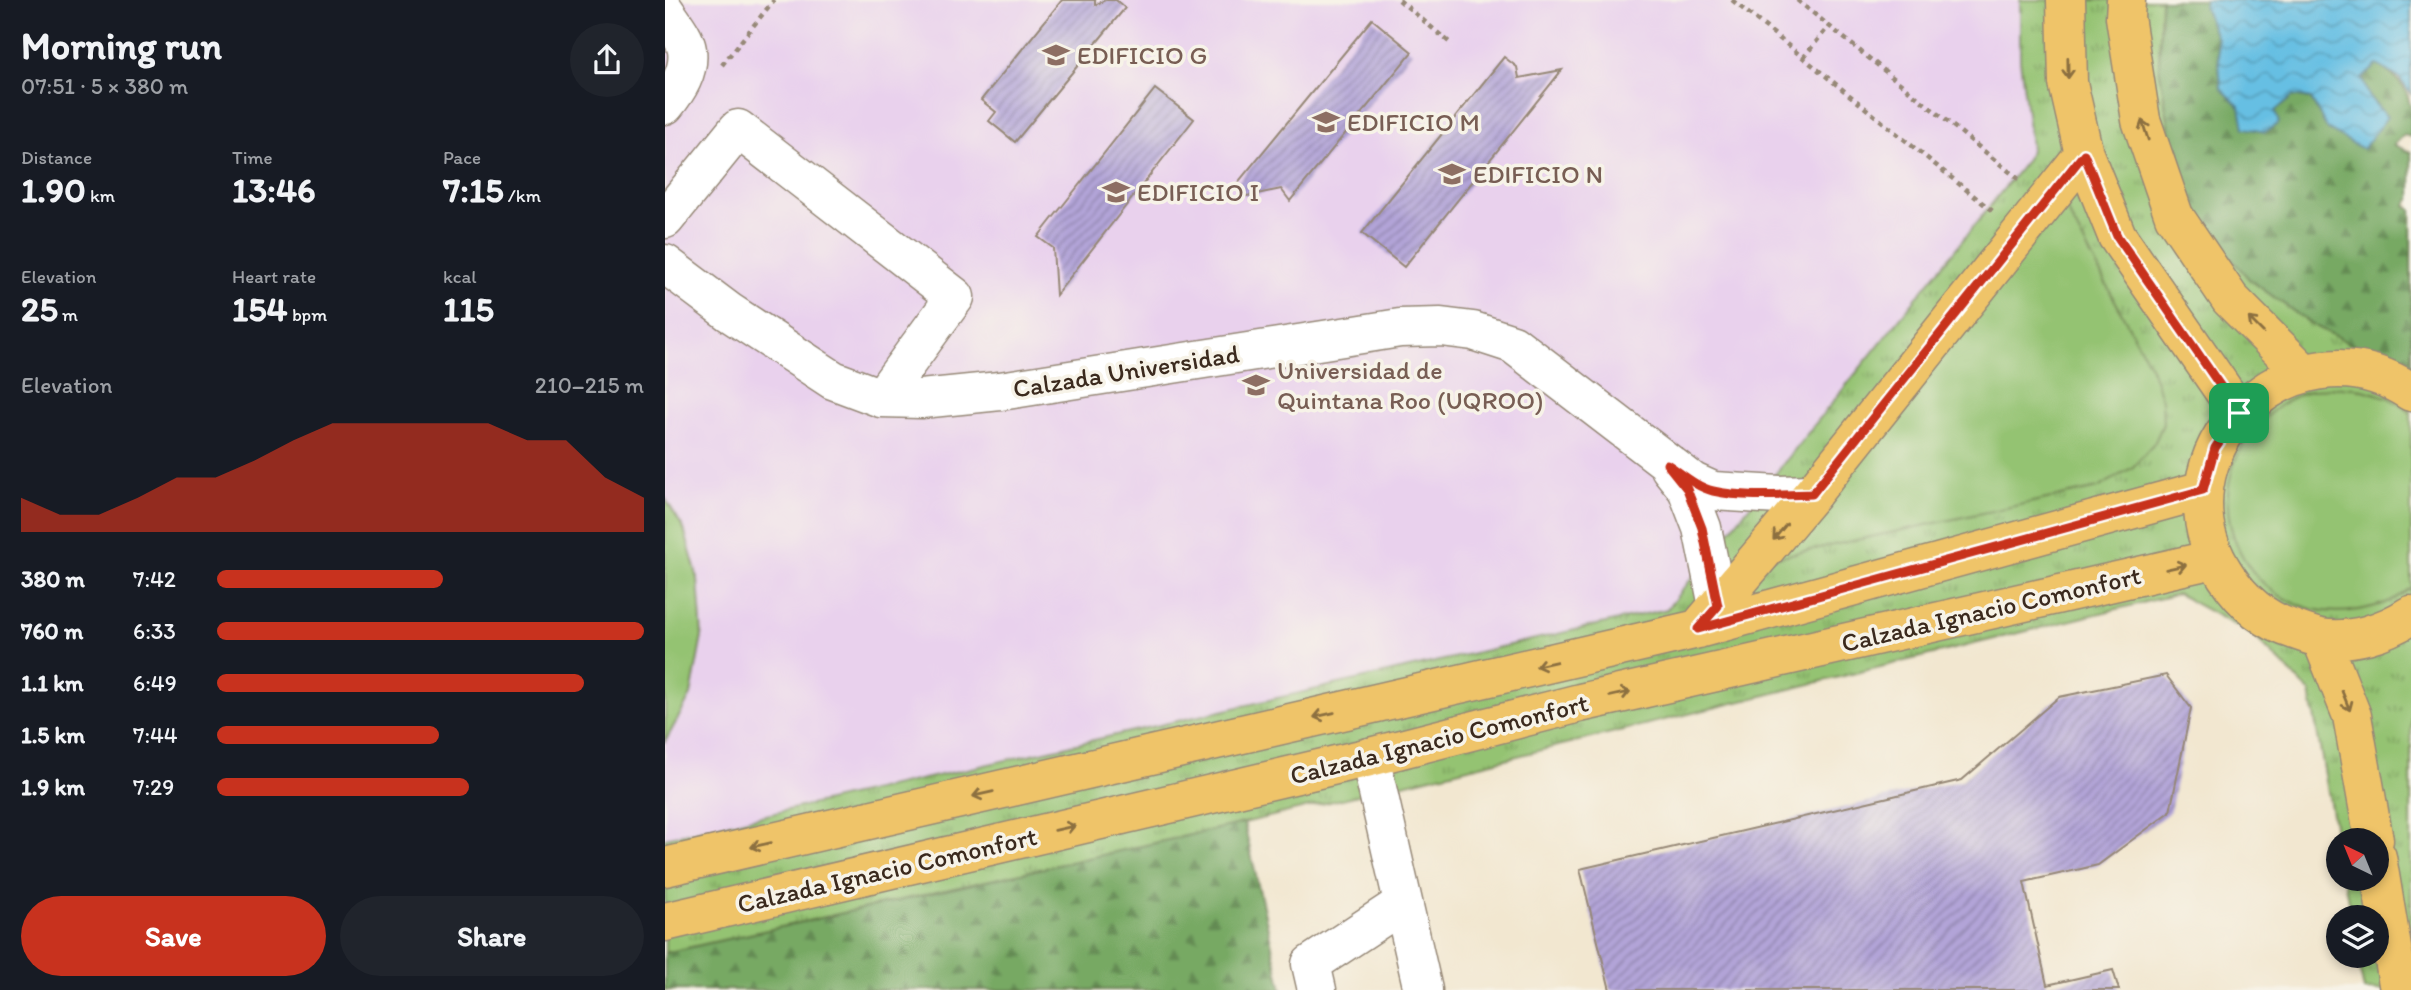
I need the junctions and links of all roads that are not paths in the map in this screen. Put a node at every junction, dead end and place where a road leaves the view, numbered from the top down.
1 (2066, 0) edge
2 (2126, 0) edge
3 (665, 11) edge
4 (665, 105) edge
5 (2084, 154) junction
6 (665, 219) edge
7 (665, 264) edge
8 (2304, 373) junction
9 (2411, 392) edge
10 (881, 398) junction
11 (2239, 413) junction
12 (1667, 464) junction
13 (2203, 490) junction
14 (1812, 494) junction
15 (2214, 559) junction
16 (2411, 615) edge
17 (1708, 618) junction
18 (2321, 638) junction
19 (1370, 757) junction
20 (2372, 828) edge
21 (665, 867) edge
22 (2382, 891) edge
23 (1402, 904) junction
24 (665, 922) edge
25 (1317, 990) edge
26 (1423, 990) edge
27 (2399, 990) edge

1 -> 5 main road
8 -> 2 main road
3 - 4 lane
5 - 11 main road
5 - 14 main road
6 - 10 lane
7 - 10 lane, Calzada Universidad
8 - 9 main road
8 - 11 main road
10 - 12 lane, Calzada Universidad
11 - 13 main road
12 - 14 lane, Calzada Universidad
12 - 17 lane, Calzada Universidad
13 - 15 main road
13 - 17 main road, Calzada Ignacio Comonfort
14 -> 17 main road
15 - 18 main road
19 -> 15 main road, Calzada Ignacio Comonfort
16 - 18 main road
17 -> 21 main road, Calzada Ignacio Comonfort
18 -> 20 main road
19 - 23 lane
24 -> 19 main road, Calzada Ignacio Comonfort
22 - 27 main road
23 - 25 lane
23 - 26 lane

